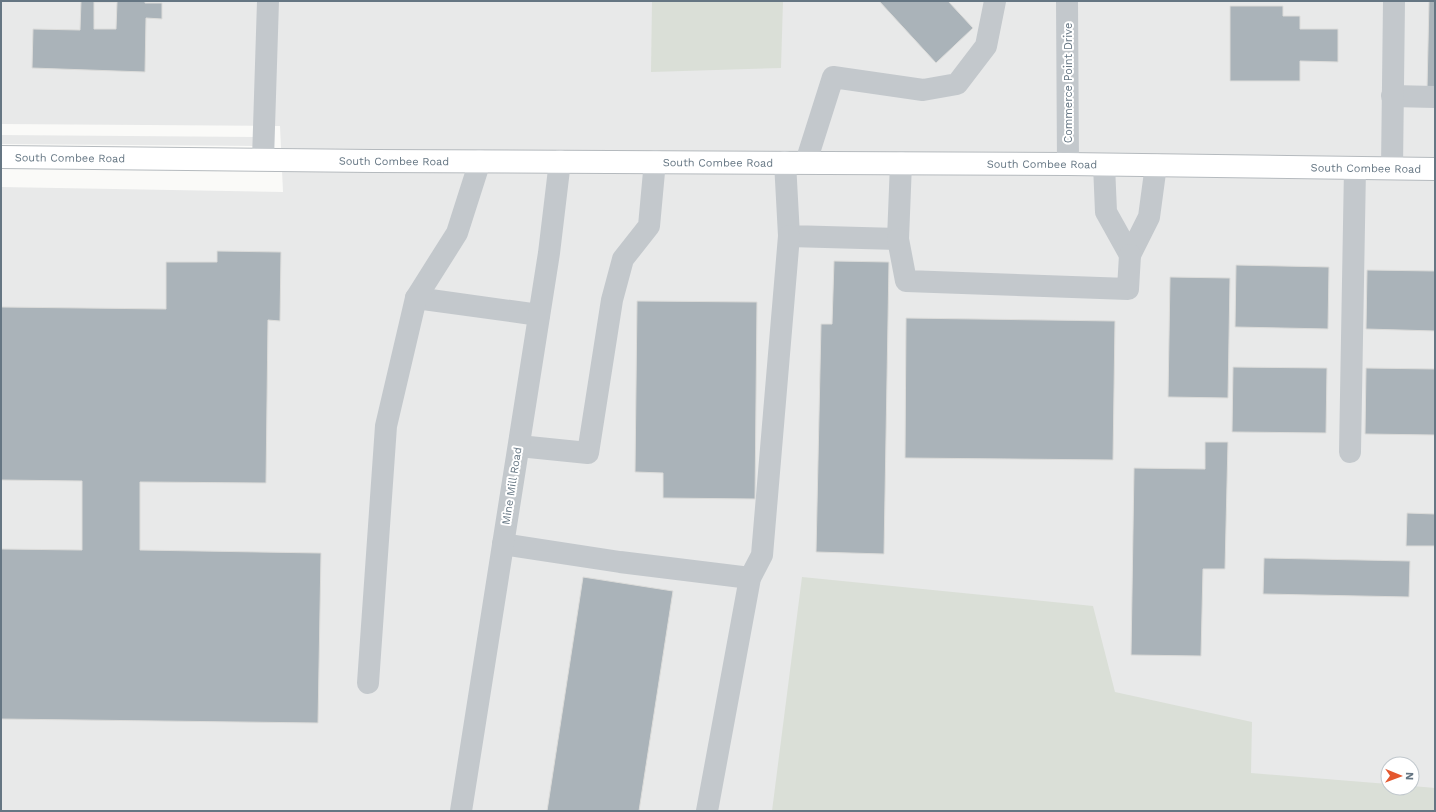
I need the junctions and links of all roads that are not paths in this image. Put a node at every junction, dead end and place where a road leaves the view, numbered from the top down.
1 (268, 1) edge
2 (995, 1) edge
3 (1067, 1) edge
4 (1394, 1) edge
5 (1392, 96) junction
6 (1435, 97) edge
7 (1, 157) edge
8 (263, 159) junction
9 (480, 161) junction
10 (560, 161) junction
11 (655, 161) junction
12 (795, 162) junction
13 (901, 163) junction
14 (1068, 164) junction
15 (1104, 165) junction
16 (1156, 165) junction
17 (1355, 168) junction
18 (1392, 168) junction
19 (1435, 169) edge
20 (789, 236) junction
21 (898, 239) junction
22 (1130, 256) junction
23 (416, 298) junction
24 (539, 315) junction
25 (519, 446) junction
26 (1350, 452) dead end
27 (503, 544) junction
28 (750, 578) junction
29 (368, 683) dead end
30 (461, 811) edge
31 (707, 811) edge

1 - 8 street
2 - 12 street
3 - 14 street, Commerce Point Drive
4 - 5 street
5 - 6 street
5 - 18 street
7 - 8 main road, South Combee Road
8 - 9 main road, South Combee Road
9 - 10 main road, South Combee Road
9 - 23 street
10 - 11 main road, South Combee Road
10 - 24 street, Mine Mill Road
11 - 12 main road, South Combee Road
11 - 25 street
12 - 13 main road, South Combee Road
12 - 20 street
13 - 14 main road, South Combee Road
13 - 21 street
14 - 15 main road, South Combee Road
15 - 16 main road, South Combee Road
15 - 22 street
16 - 17 main road, South Combee Road
16 - 22 street
17 - 18 main road, South Combee Road
17 - 26 street
18 - 19 main road, South Combee Road
20 - 21 street
20 - 28 street
21 - 22 street
23 - 24 street
23 - 29 street
24 - 25 street, Mine Mill Road
25 - 27 street, Mine Mill Road
27 - 28 street
27 - 30 street, Mine Mill Road
28 - 31 street

